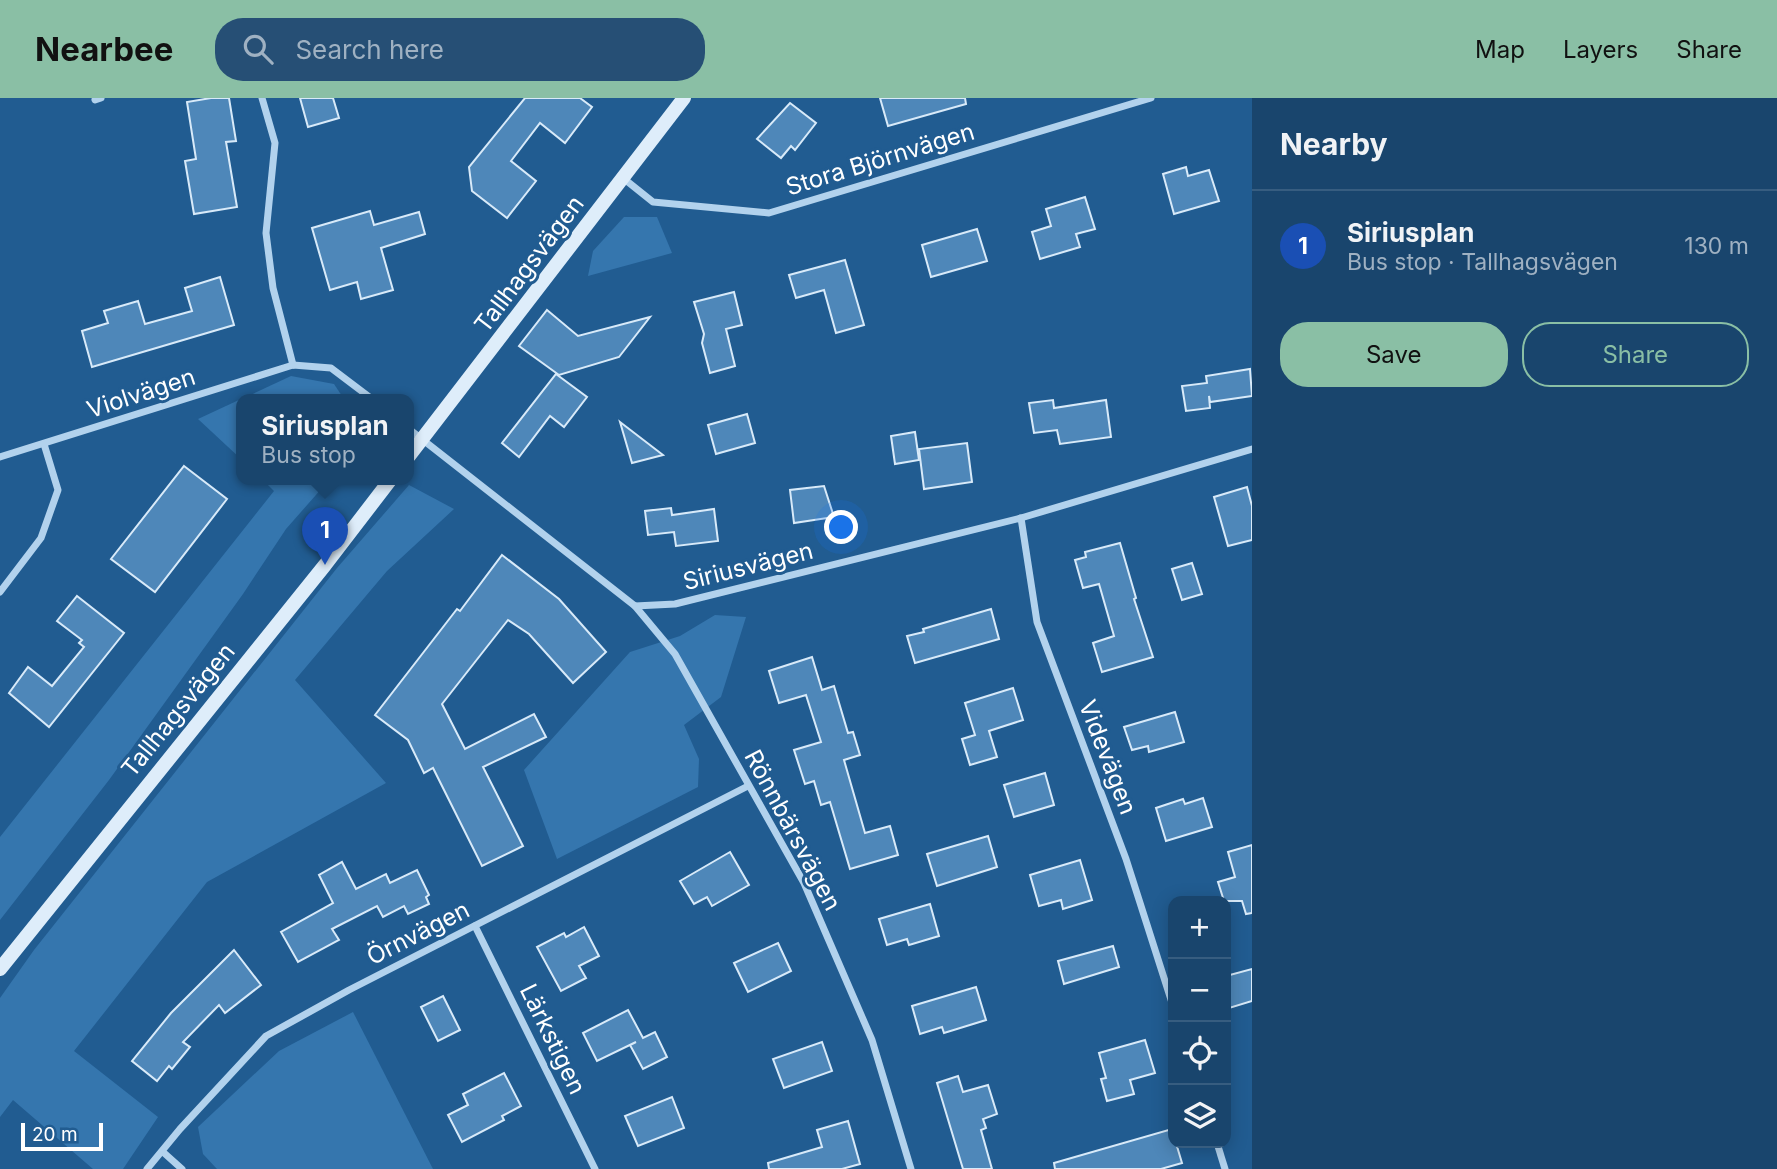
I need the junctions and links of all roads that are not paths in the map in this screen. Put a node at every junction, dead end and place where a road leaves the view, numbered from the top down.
1 (262, 98) edge
2 (684, 98) edge
3 (1151, 98) edge
4 (623, 178) junction
5 (293, 365) junction
6 (365, 394) edge
7 (414, 434) edge
8 (421, 440) junction
9 (44, 444) junction
10 (414, 449) edge
11 (1252, 449) edge
12 (0, 457) edge
13 (386, 485) edge
14 (1021, 518) junction
15 (0, 592) edge
16 (635, 606) junction
17 (748, 786) junction
18 (475, 926) junction
19 (0, 969) edge
20 (1168, 990) edge
21 (1219, 1148) edge
22 (163, 1152) junction
23 (147, 1169) edge
24 (182, 1169) edge
25 (595, 1169) edge
26 (911, 1169) edge
27 (1225, 1169) edge

1 - 5 street
2 - 4 main road, Tallhagsvägen
3 - 4 street, Stora Björnvägen
4 - 8 main road, Tallhagsvägen
5 - 6 street, Violvägen
5 - 9 street, Violvägen
7 - 8 street
8 - 10 main road, Tallhagsvägen
8 - 16 street
9 - 12 street, Violvägen
9 - 15 street
11 - 14 street, Siriusvägen
13 - 19 main road, Tallhagsvägen
14 - 16 street, Siriusvägen
14 - 20 street, Videvägen
16 - 17 street, Rönnbärsvägen
17 - 18 street, Örnvägen
17 - 26 street, Rönnbärsvägen
18 - 22 street, Örnvägen
18 - 25 street, Lärkstigen
21 - 27 street
22 - 23 street, Örnvägen
22 - 24 street

